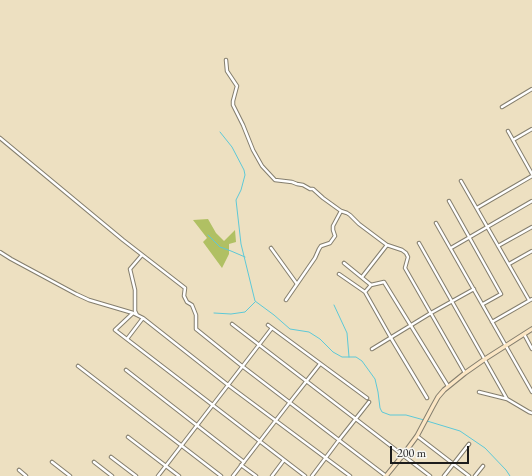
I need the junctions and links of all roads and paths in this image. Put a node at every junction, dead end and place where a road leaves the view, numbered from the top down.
1 (226, 60) dead end
2 (532, 89) edge
3 (502, 107) dead end
4 (532, 129) edge
5 (508, 131) dead end
6 (0, 138) edge
7 (513, 140) junction
8 (532, 175) edge
9 (461, 181) dead end
10 (449, 201) dead end
11 (532, 201) edge
12 (477, 208) junction
13 (341, 211) junction
14 (436, 223) dead end
15 (488, 227) junction
16 (532, 227) edge
17 (469, 237) junction
18 (419, 243) dead end
19 (387, 245) junction
20 (498, 246) junction
21 (271, 248) dead end
22 (451, 248) junction
23 (532, 251) edge
24 (0, 252) edge
25 (142, 255) junction
26 (344, 263) dead end
27 (509, 264) junction
28 (339, 274) dead end
29 (362, 277) junction
30 (297, 284) junction
31 (371, 285) junction
32 (474, 289) junction
33 (365, 292) junction
34 (286, 300) dead end
35 (531, 300) edge
36 (452, 301) junction
37 (483, 304) junction
38 (133, 313) junction
39 (431, 313) junction
40 (137, 315) junction
41 (143, 318) junction
42 (492, 322) junction
43 (232, 324) dead end
44 (268, 325) dead end
45 (411, 326) junction
46 (272, 328) junction
47 (532, 329) edge
48 (524, 334) junction
49 (391, 338) junction
50 (127, 339) junction
51 (259, 345) junction
52 (506, 345) junction
53 (372, 349) dead end
54 (532, 349) edge
55 (485, 359) junction
56 (320, 364) junction
57 (78, 366) dead end
58 (242, 366) junction
59 (126, 370) dead end
60 (465, 373) junction
61 (307, 381) junction
62 (228, 385) junction
63 (448, 386) junction
64 (479, 392) dead end
65 (532, 392) edge
66 (366, 398) dead end
67 (427, 398) dead end
68 (507, 399) junction
69 (290, 402) junction
70 (369, 402) dead end
71 (213, 405) junction
72 (532, 413) edge
73 (356, 419) junction
74 (276, 421) junction
75 (197, 425) junction
76 (417, 436) junction
77 (128, 437) dead end
78 (339, 440) junction
79 (260, 442) junction
80 (469, 444) dead end
81 (182, 446) junction
82 (403, 455) junction
83 (111, 457) dead end
84 (326, 458) junction
85 (284, 460) junction
86 (52, 462) dead end
87 (94, 462) dead end
88 (244, 462) junction
89 (454, 464) junction
90 (242, 465) junction
91 (166, 466) junction
92 (483, 466) dead end
93 (19, 470) dead end
94 (26, 476) edge
95 (70, 476) edge
96 (112, 476) edge
97 (136, 476) edge
98 (158, 476) edge
99 (179, 476) edge
100 (221, 476) edge
101 (233, 476) edge
102 (256, 476) edge
103 (272, 476) edge
104 (305, 476) edge
105 (312, 476) edge
106 (350, 476) edge
107 (386, 476) edge
108 (430, 476) edge
109 (444, 476) edge
110 (469, 476) edge
111 (475, 476) edge

1 - 13 street
2 - 3 street
4 - 7 street
5 - 7 street
6 - 25 street
7 - 8 street
8 - 12 street
9 - 12 street
10 - 17 street
11 - 15 street
12 - 15 street
13 - 19 street
13 - 30 street
14 - 22 street
15 - 17 street
15 - 20 street
16 - 20 street
17 - 22 street
17 - 37 street
18 - 36 street
19 - 29 street
19 - 39 street
20 - 27 street
21 - 30 street
22 - 32 street
23 - 27 street
24 - 38 street
25 - 40 street
25 - 58 street
26 - 29 street
27 - 35 street
28 - 33 street
29 - 31 street
30 - 34 street
31 - 33 street
31 - 45 street
32 - 36 street
32 - 37 street
33 - 49 street
35 - 42 street
36 - 39 street
36 - 55 street
37 - 42 street
38 - 40 street
38 - 50 street
39 - 45 street
39 - 60 street
40 - 41 street
41 - 50 street
41 - 62 street
42 - 52 street
43 - 51 street
44 - 46 street
45 - 49 street
45 - 63 street
46 - 51 street
46 - 56 street
47 - 48 main road
48 - 52 main road
48 - 54 street
49 - 53 street
49 - 67 street
50 - 71 street
51 - 58 street
51 - 61 street
52 - 55 main road
52 - 65 street
55 - 60 main road
55 - 68 street
56 - 61 street
56 - 66 street
57 - 81 street
58 - 62 street
58 - 69 street
59 - 75 street
60 - 63 main road
61 - 69 street
61 - 73 street
62 - 71 street
62 - 74 street
63 - 76 main road
64 - 68 street
68 - 72 street
69 - 74 street
69 - 78 street
70 - 73 street
71 - 75 street
71 - 79 street
73 - 78 street
73 - 82 street
74 - 79 street
74 - 84 street
75 - 81 street
75 - 88 street
76 - 82 main road
76 - 89 street
77 - 91 street
78 - 84 street
78 - 107 street
79 - 85 street
79 - 88 street
80 - 89 street
81 - 91 street
81 - 100 street
82 - 107 main road
82 - 108 street
83 - 97 street
84 - 105 street
84 - 106 street
85 - 103 street
85 - 104 street
86 - 95 street
87 - 96 street
88 - 90 street
89 - 109 street
89 - 110 street
90 - 101 street
90 - 102 street
91 - 98 street
91 - 99 street
92 - 111 street
93 - 94 street

